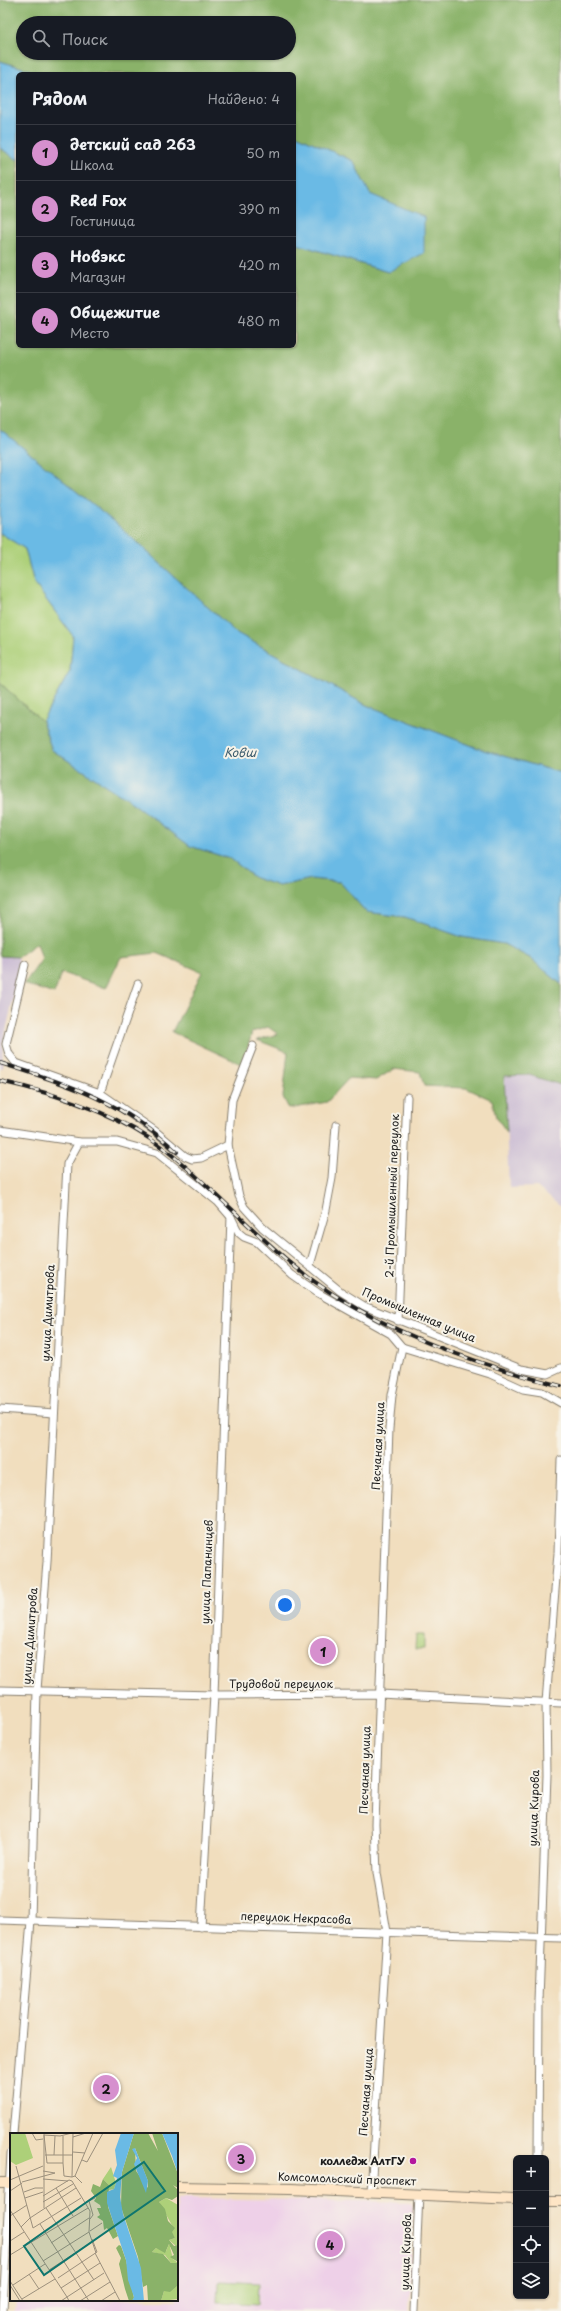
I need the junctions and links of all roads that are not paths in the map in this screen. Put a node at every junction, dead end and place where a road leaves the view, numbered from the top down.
1 (25, 965) dead end
2 (138, 984) dead end
3 (253, 1046) dead end
4 (100, 1093) junction
5 (407, 1097) dead end
6 (336, 1125) dead end
7 (0, 1130) edge
8 (79, 1142) junction
9 (228, 1144) junction
10 (231, 1217) junction
11 (310, 1265) junction
12 (398, 1321) junction
13 (402, 1347) junction
14 (561, 1368) edge
15 (561, 1403) edge
16 (0, 1409) edge
17 (54, 1413) junction
18 (561, 1460) edge
19 (0, 1690) edge
20 (37, 1690) junction
21 (379, 1694) junction
22 (214, 1695) junction
23 (546, 1702) junction
24 (561, 1703) edge
25 (0, 1920) edge
26 (31, 1922) junction
27 (201, 1927) junction
28 (386, 1932) junction
29 (542, 1937) junction
30 (561, 1938) edge
31 (13, 2133) edge
32 (538, 2155) edge
33 (10, 2159) edge
34 (6, 2183) edge
35 (178, 2187) edge
36 (371, 2193) junction
37 (419, 2194) junction
38 (513, 2199) edge
39 (549, 2201) edge
40 (561, 2201) edge
41 (3, 2311) edge
42 (414, 2311) edge

1 - 4 street
2 - 4 street
3 - 9 street, Промышленная улица
4 - 9 street
5 - 12 street, 2-й Промышленный переулок
6 - 11 street
7 - 8 street
8 - 10 street
8 - 17 street, улица Димитрова
9 - 11 street, Промышленная улица
10 - 13 street
10 - 22 street, улица Папанинцев
11 - 12 street, Промышленная улица
12 - 14 street, Промышленная улица
13 - 15 street
13 - 21 street, Песчаная улица
16 - 17 street
17 - 20 street, улица Димитрова
18 - 23 street, улица Кирова
19 - 20 street, Трудовой переулок
20 - 22 street, Трудовой переулок
20 - 26 street, улица Димитрова
21 - 22 street, Трудовой переулок
21 - 23 street, Трудовой переулок
21 - 28 street, Песчаная улица
22 - 27 street, улица Папанинцев
23 - 24 street, Трудовой переулок
23 - 29 street, улица Кирова
25 - 26 street, переулок Некрасова
26 - 27 street, переулок Некрасова
26 - 31 street, улица Димитрова
27 - 28 street, переулок Некрасова
28 - 29 street, переулок Некрасова
28 - 36 street, Песчаная улица
29 - 30 street, переулок Некрасова
29 - 32 street, улица Кирова
33 - 34 street
34 - 41 street
35 - 36 main road, Комсомольский проспект
36 - 37 main road, Комсомольский проспект
37 - 38 main road, Комсомольский проспект
37 - 42 street, улица Кирова
39 - 40 main road

